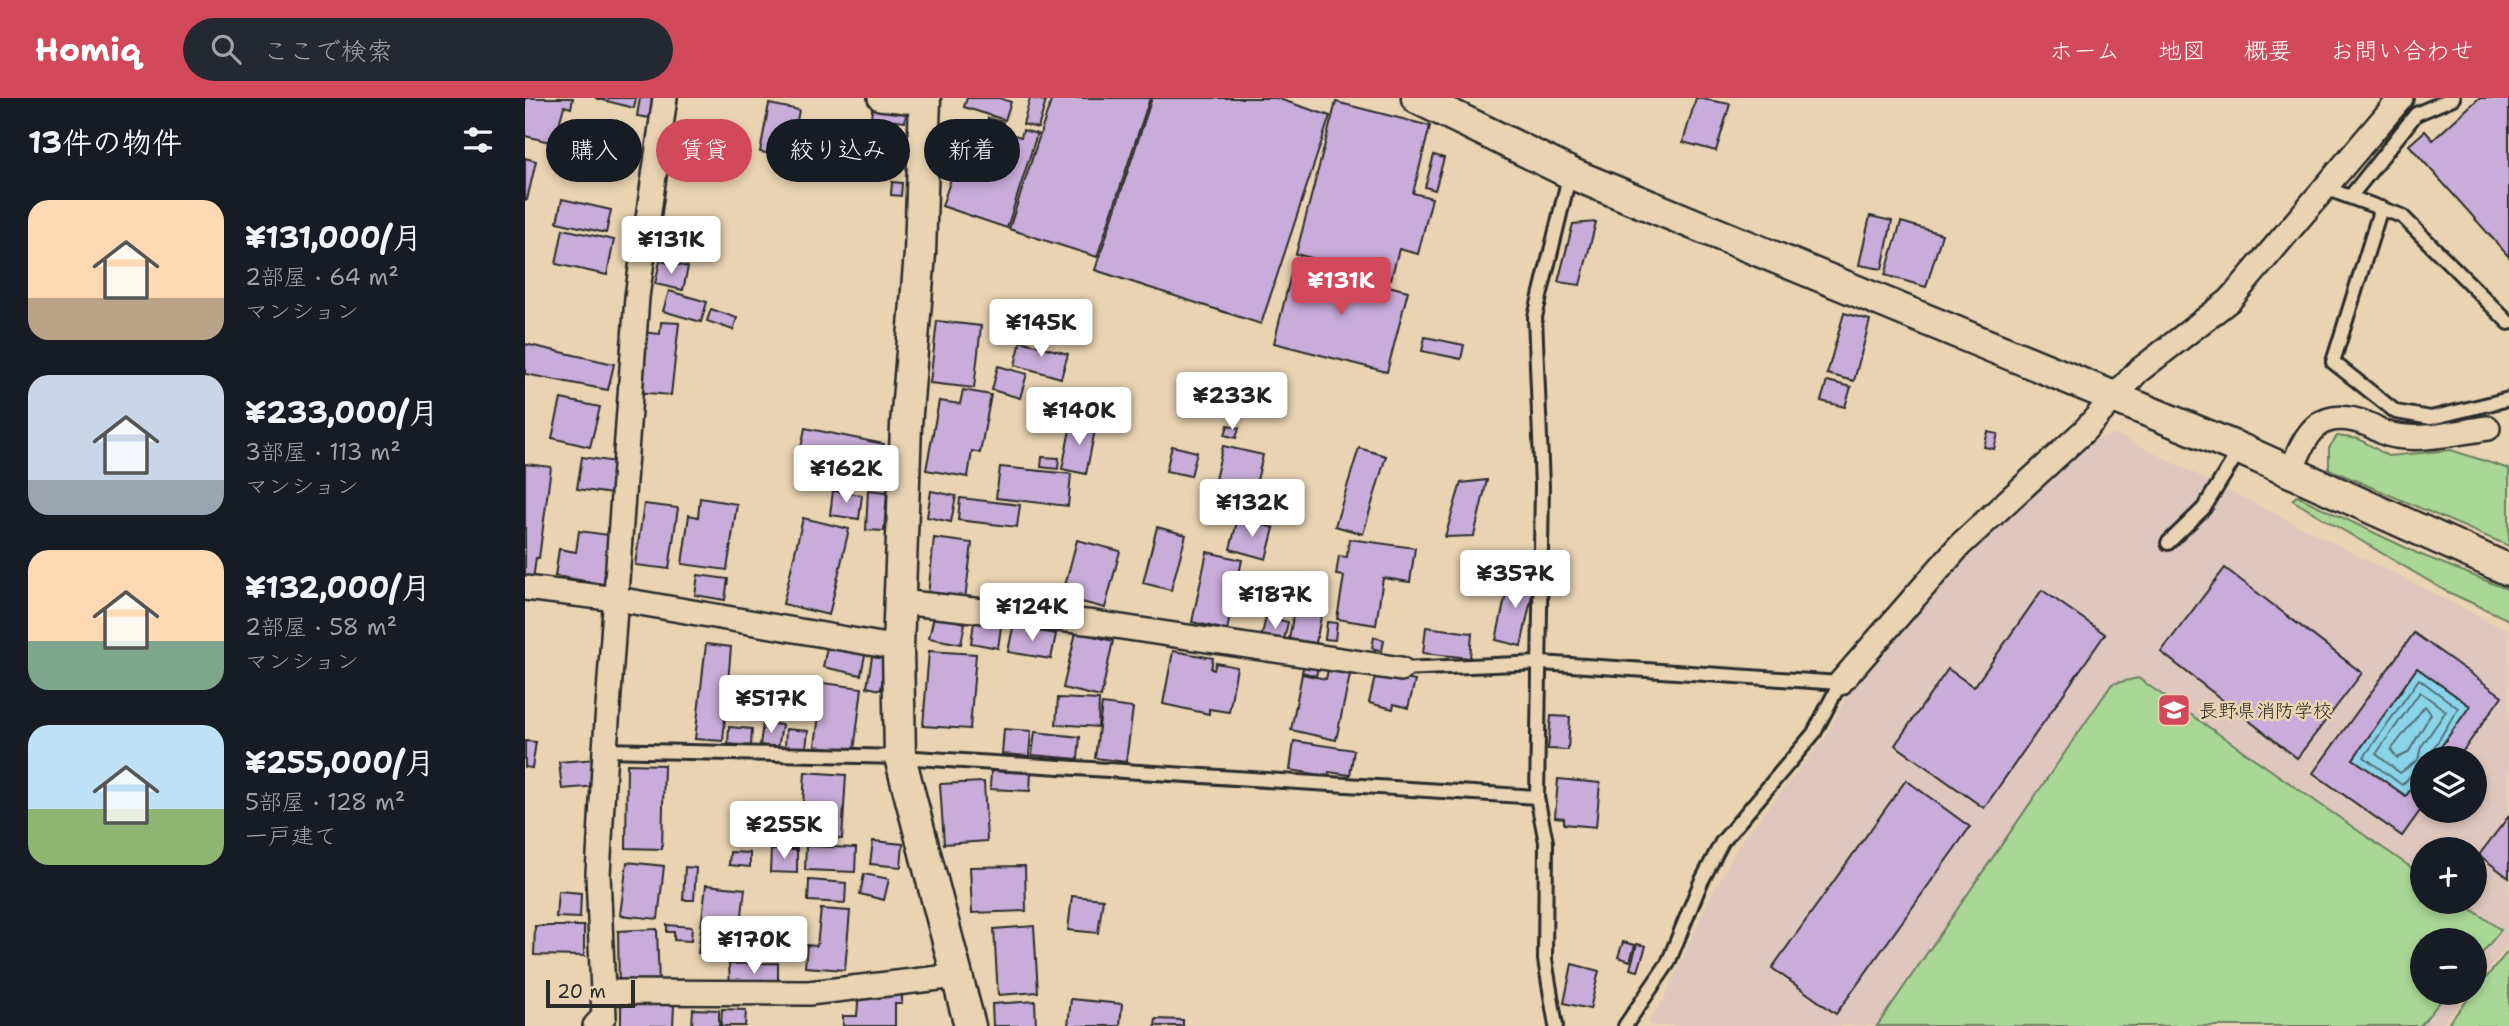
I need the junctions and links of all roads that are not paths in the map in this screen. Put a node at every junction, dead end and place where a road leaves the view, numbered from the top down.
1 (665, 98) edge
2 (880, 98) edge
3 (1417, 98) edge
4 (2401, 98) edge
5 (2453, 98) edge
6 (925, 101) edge
7 (1570, 173) junction
8 (2325, 188) junction
9 (2350, 197) junction
10 (2381, 208) junction
11 (2509, 323) edge
12 (2112, 396) junction
13 (2509, 399) edge
14 (2488, 428) dead end
15 (2240, 449) junction
16 (2291, 473) junction
17 (2168, 543) dead end
18 (2509, 570) edge
19 (525, 588) edge
20 (617, 599) junction
21 (900, 602) junction
22 (898, 648) junction
23 (1541, 663) junction
24 (1401, 669) joint
25 (1840, 683) junction
26 (605, 750) junction
27 (900, 757) junction
28 (1537, 797) junction
29 (957, 976) junction
30 (603, 992) junction
31 (595, 1026) edge
32 (970, 1026) edge
33 (1556, 1026) edge
34 (1626, 1026) edge

1 - 20 street
2 - 6 street
3 - 7 street
4 - 8 street
5 - 9 lane
6 - 21 street
7 - 12 street
7 - 23 lane
8 - 9 lane
8 - 12 street
9 - 10 lane
10 - 11 lane
10 - 13 lane
12 - 15 street
12 - 25 street
14 - 16 street
15 - 16 street
15 - 17 lane
16 - 18 street
19 - 20 street
20 - 22 street
20 - 26 street
21 - 22 street
21 - 24 street
22 - 27 street
23 - 24 lane
23 - 25 lane
23 - 28 lane
25 - 34 lane
26 - 27 lane
26 - 30 street
27 - 28 lane
27 - 29 street
28 - 33 lane
29 - 30 street
29 - 32 street
30 - 31 street

